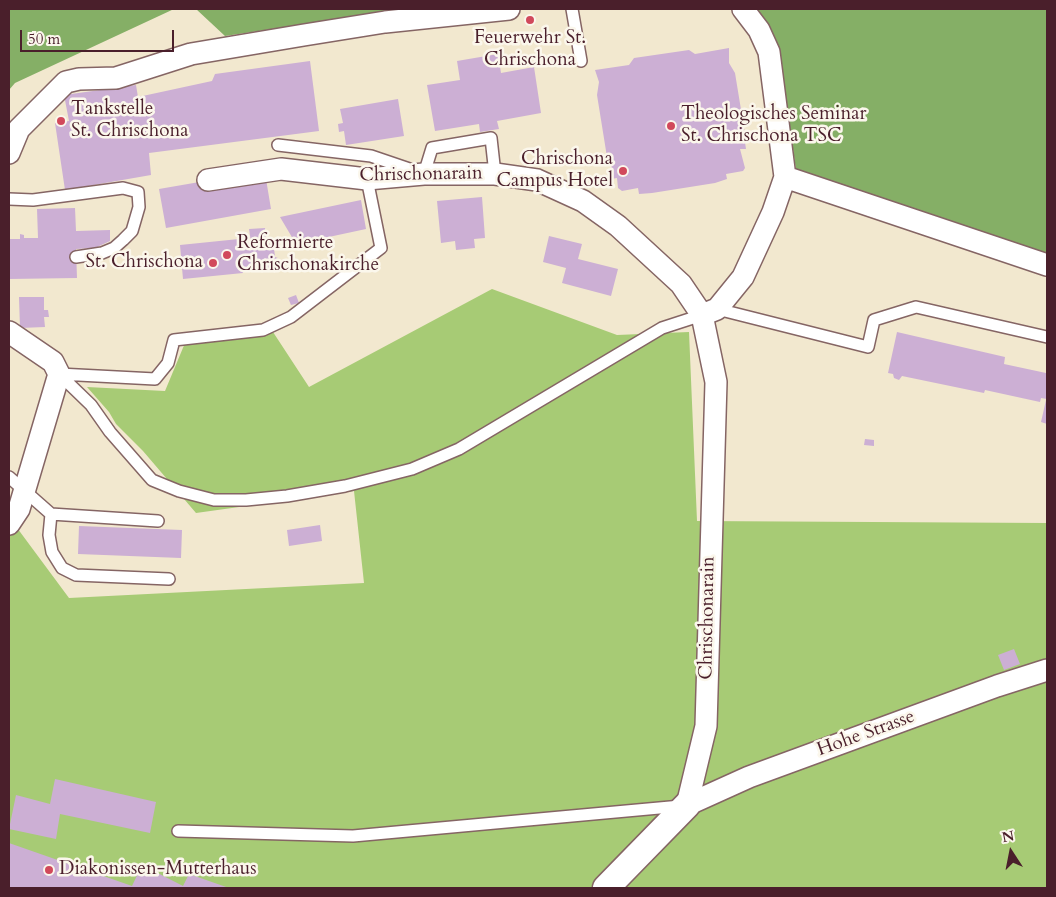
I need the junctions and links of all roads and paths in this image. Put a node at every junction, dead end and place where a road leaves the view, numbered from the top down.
1 (509, 9) edge
2 (572, 9) edge
3 (743, 9) edge
4 (581, 61) dead end
5 (278, 145) dead end
6 (9, 153) edge
7 (424, 174) junction
8 (495, 174) junction
9 (785, 177) junction
10 (366, 179) junction
11 (208, 180) dead end
12 (9, 199) edge
13 (76, 257) dead end
14 (1047, 265) edge
15 (710, 312) junction
16 (9, 332) edge
17 (1047, 337) edge
18 (58, 374) junction
19 (16, 484) edge
20 (51, 514) junction
21 (158, 521) dead end
22 (9, 524) edge
23 (169, 579) dead end
24 (1047, 670) edge
25 (687, 805) junction
26 (178, 831) dead end
27 (606, 888) edge

1 - 6 street
2 - 4 lane
3 - 9 street
5 - 7 lane
7 - 8 street, Chrischonarain
7 - 8 lane
7 - 10 street, Chrischonarain
8 - 15 street, Chrischonarain
9 - 14 street
9 - 15 street
10 - 11 street, Chrischonarain
10 - 18 lane
12 - 13 lane
15 - 17 lane
15 - 18 lane
15 - 25 street, Chrischonarain
16 - 18 street
18 - 19 street
19 - 20 lane
19 - 22 street
20 - 21 lane
20 - 23 lane
24 - 25 street, Hohe Strasse
25 - 26 lane
25 - 27 street

